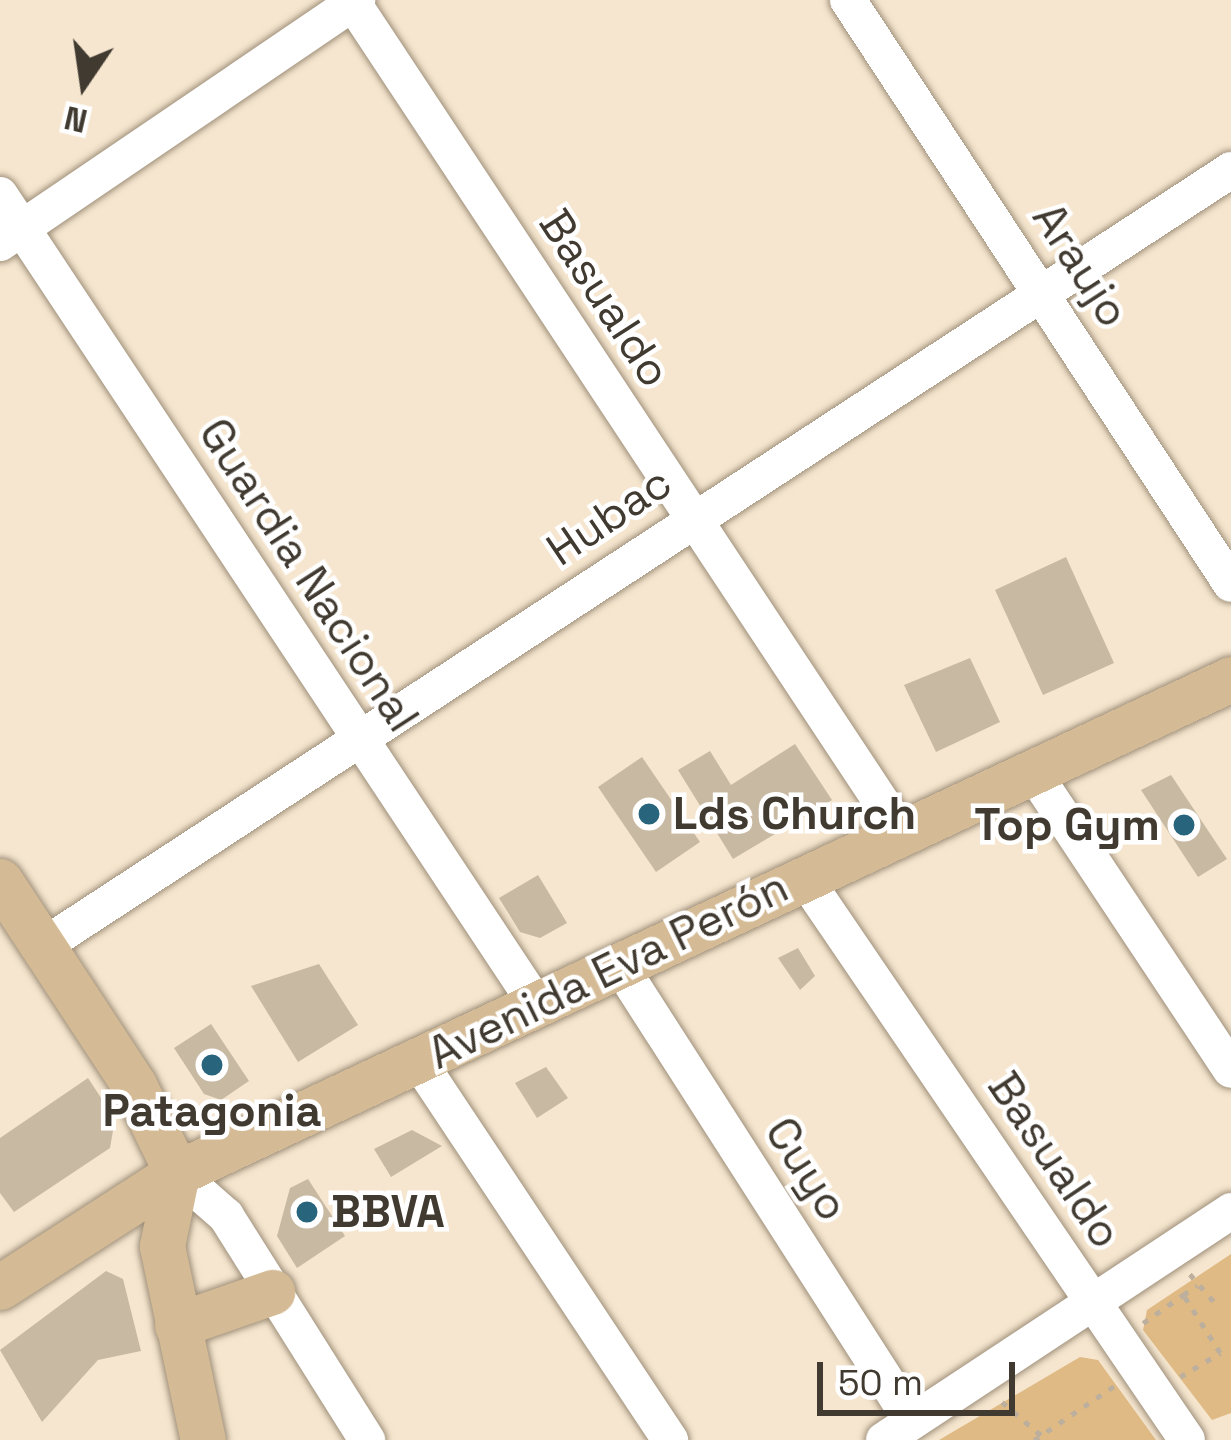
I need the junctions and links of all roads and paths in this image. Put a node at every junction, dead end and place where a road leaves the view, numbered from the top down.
1 (848, 0) edge
2 (353, 1) edge
3 (1231, 170) edge
4 (0, 195) edge
5 (11, 235) edge
6 (1041, 291) junction
7 (692, 517) junction
8 (1231, 584) edge
9 (1231, 679) edge
10 (360, 740) junction
11 (1031, 769) junction
12 (899, 829) junction
13 (803, 876) junction
14 (0, 881) edge
15 (43, 946) junction
16 (622, 970) junction
17 (538, 1007) junction
18 (419, 1062) junction
19 (1231, 1070) edge
20 (177, 1173) junction
21 (1231, 1211) edge
22 (1175, 1250) junction
23 (1197, 1286) junction
24 (0, 1287) edge
25 (272, 1292) junction
26 (1183, 1295) junction
27 (1214, 1302) dead end
28 (1095, 1303) junction
29 (177, 1324) junction
30 (1138, 1367) junction
31 (972, 1383) junction
32 (898, 1431) edge
33 (1048, 1431) junction
34 (203, 1440) edge
35 (367, 1440) edge
36 (670, 1440) edge
37 (1034, 1440) edge
38 (1047, 1440) edge
39 (1187, 1440) edge

1 - 6 street, Araujo
2 - 5 street
2 - 7 street, Basualdo
3 - 6 street, Hubac
4 - 5 street, Guardia Nacional
5 - 10 street, Guardia Nacional
6 - 7 street, Hubac
6 - 8 street, Araujo
7 - 10 street, Hubac
7 - 12 street, Basualdo
9 - 11 main road, Avenida Eva Perón
10 - 15 street, Hubac
10 - 17 street, Guardia Nacional
11 - 12 main road, Avenida Eva Perón
11 - 19 street
12 - 13 main road, Avenida Eva Perón
13 - 16 main road, Avenida Eva Perón
13 - 28 street, Basualdo
14 - 15 main road
15 - 20 main road
16 - 17 main road, Avenida Eva Perón
16 - 32 street, Cuyo
17 - 18 main road, Avenida Eva Perón
18 - 20 main road, Avenida Eva Perón
18 - 36 street
20 - 24 main road, Avenida Eva Perón
20 - 25 street
20 - 29 main road
21 - 22 street
22 - 23 path
22 - 28 street
23 - 26 path
23 - 27 path
25 - 29 main road
25 - 35 street
26 - 30 path
26 - 30 path
28 - 30 street, Basualdo
28 - 31 street
29 - 34 main road
30 - 33 path
30 - 39 street, Basualdo
31 - 32 street
31 - 33 path
33 - 37 path
33 - 38 path

